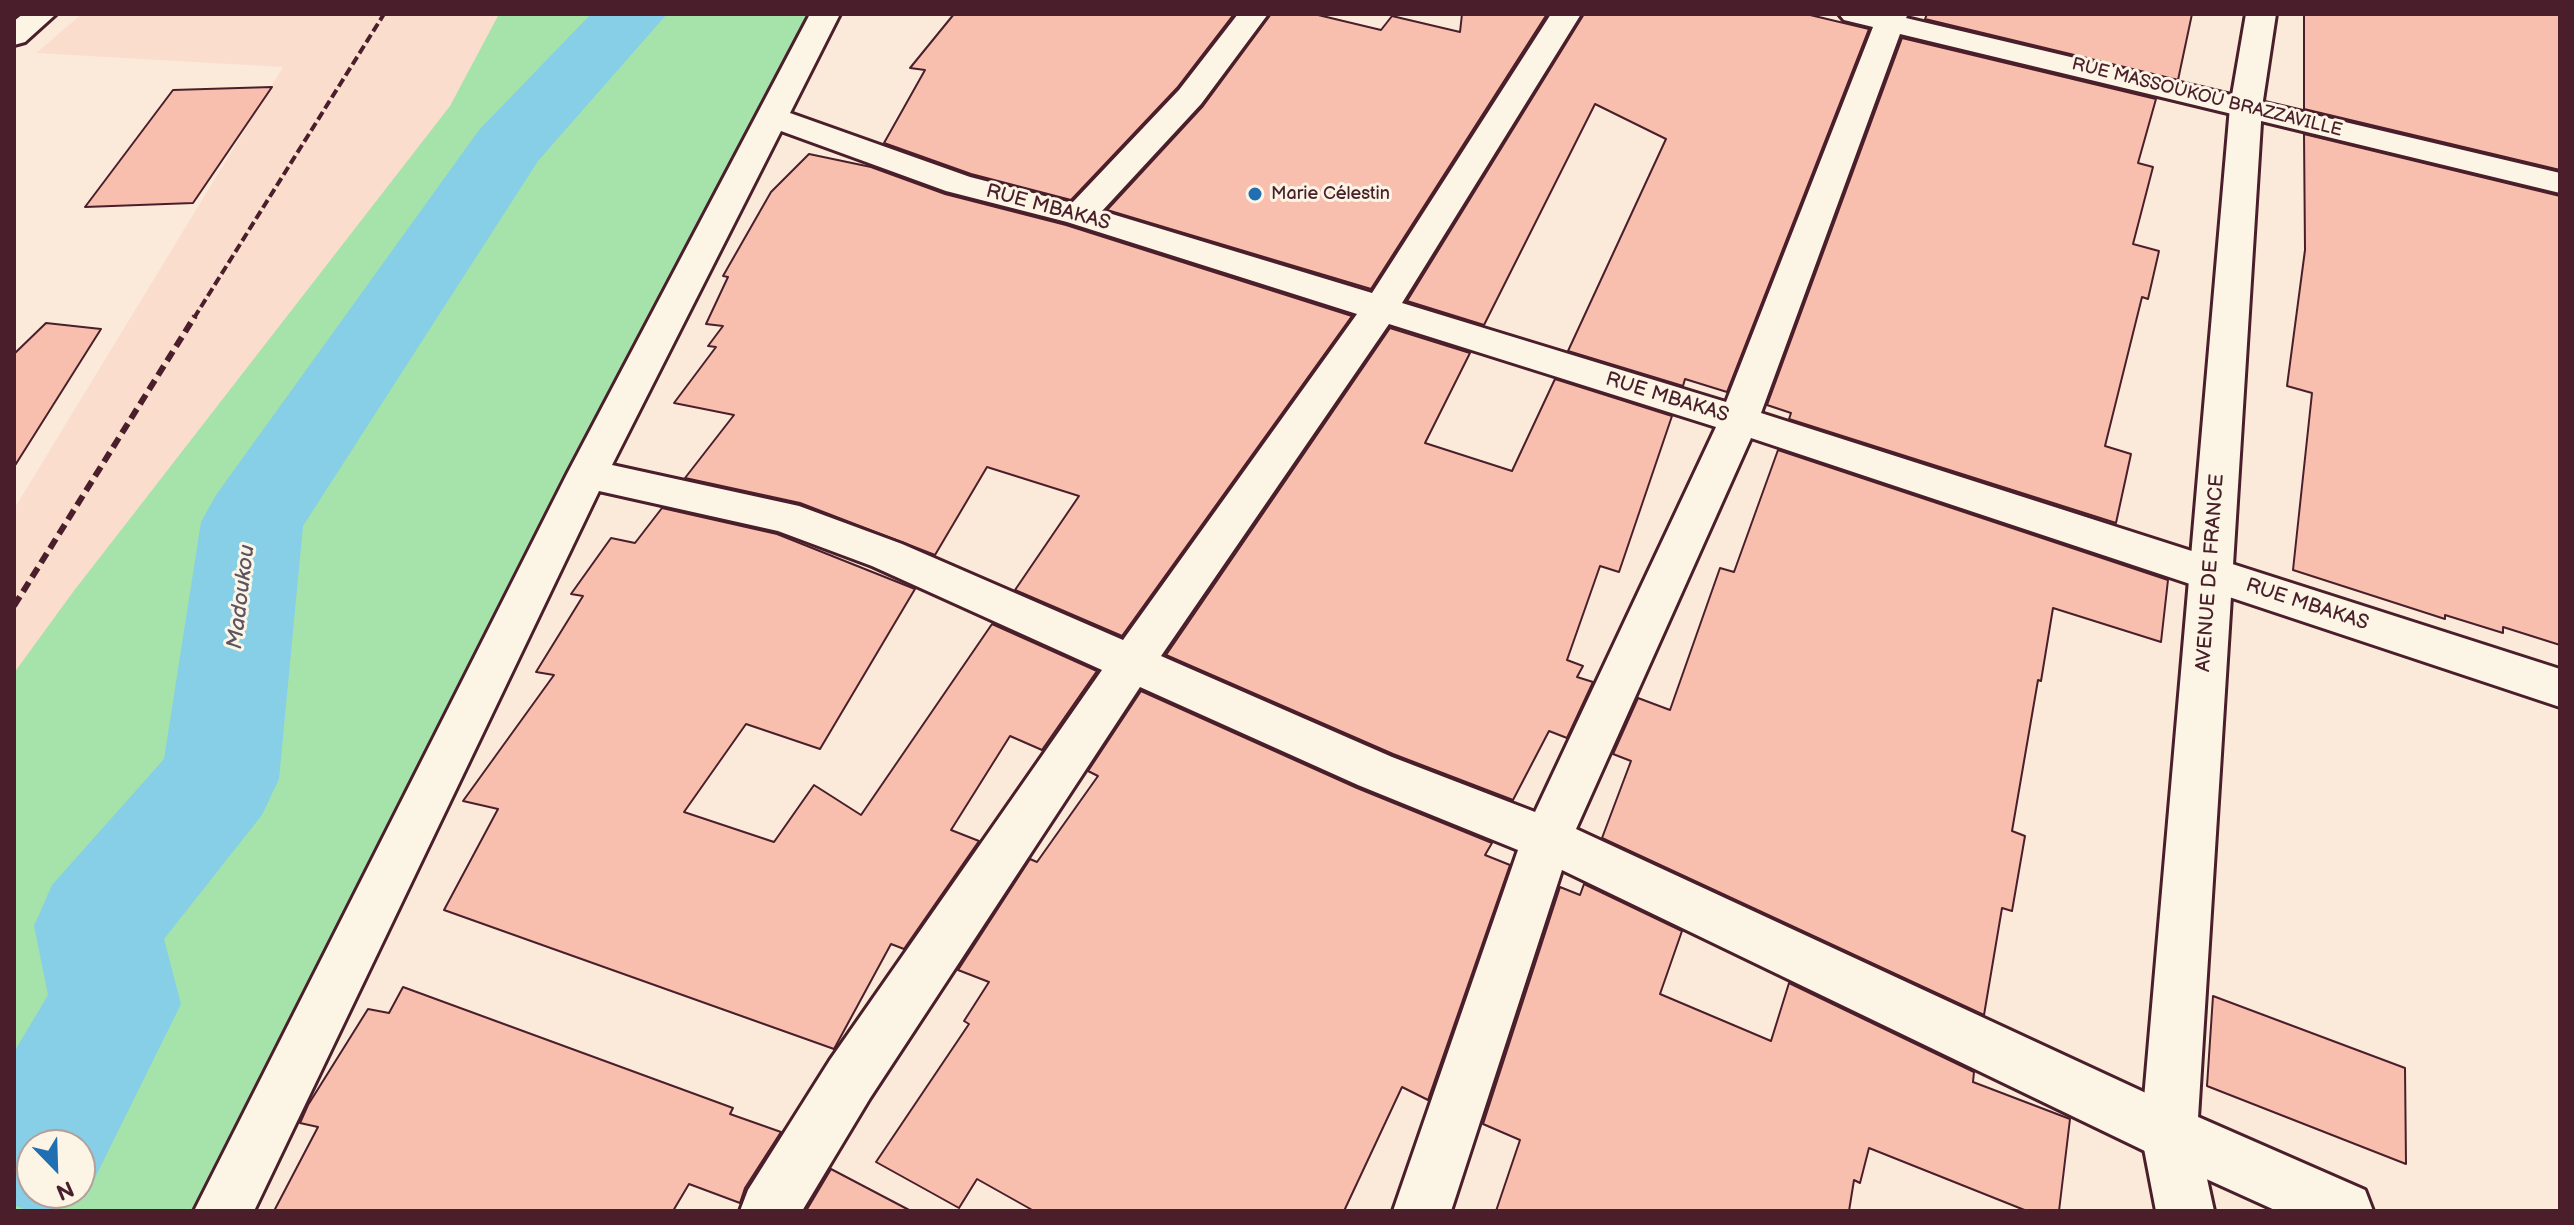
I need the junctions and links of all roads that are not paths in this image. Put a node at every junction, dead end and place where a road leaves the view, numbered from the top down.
1 (41, 14) edge
2 (825, 14) edge
3 (1253, 14) edge
4 (1566, 14) edge
5 (2261, 14) edge
6 (1879, 17) edge
7 (14, 36) edge
8 (2246, 107) junction
9 (772, 117) junction
10 (2560, 183) edge
11 (1079, 215) junction
12 (1380, 309) junction
13 (1739, 420) junction
14 (587, 474) junction
15 (2212, 574) junction
16 (1132, 663) junction
17 (2560, 688) edge
18 (1547, 839) junction
19 (2169, 1133) junction
20 (223, 1211) edge
21 (769, 1211) edge
22 (1422, 1211) edge
23 (2158, 1211) edge
24 (2185, 1211) edge
25 (2344, 1211) edge

1 - 7 street
2 - 9 street
3 - 11 street
4 - 12 street
5 - 8 street, AVENUE DE FRANCE
6 - 8 street, RUE MASSOUKOU BRAZZAVILLE
6 - 13 street
8 - 10 street, RUE MASSOUKOU BRAZZAVILLE
8 - 15 street, AVENUE DE FRANCE
9 - 11 street, RUE MBAKAS
9 - 14 street
11 - 12 street, RUE MBAKAS
12 - 13 street, RUE MBAKAS
12 - 16 street
13 - 15 street, RUE MBAKAS
13 - 18 street
14 - 16 street
14 - 20 street
15 - 17 street, RUE MBAKAS
15 - 19 street, AVENUE DE FRANCE
16 - 18 street
16 - 21 street
18 - 19 street
18 - 22 street
19 - 23 street
19 - 24 street
19 - 25 street

